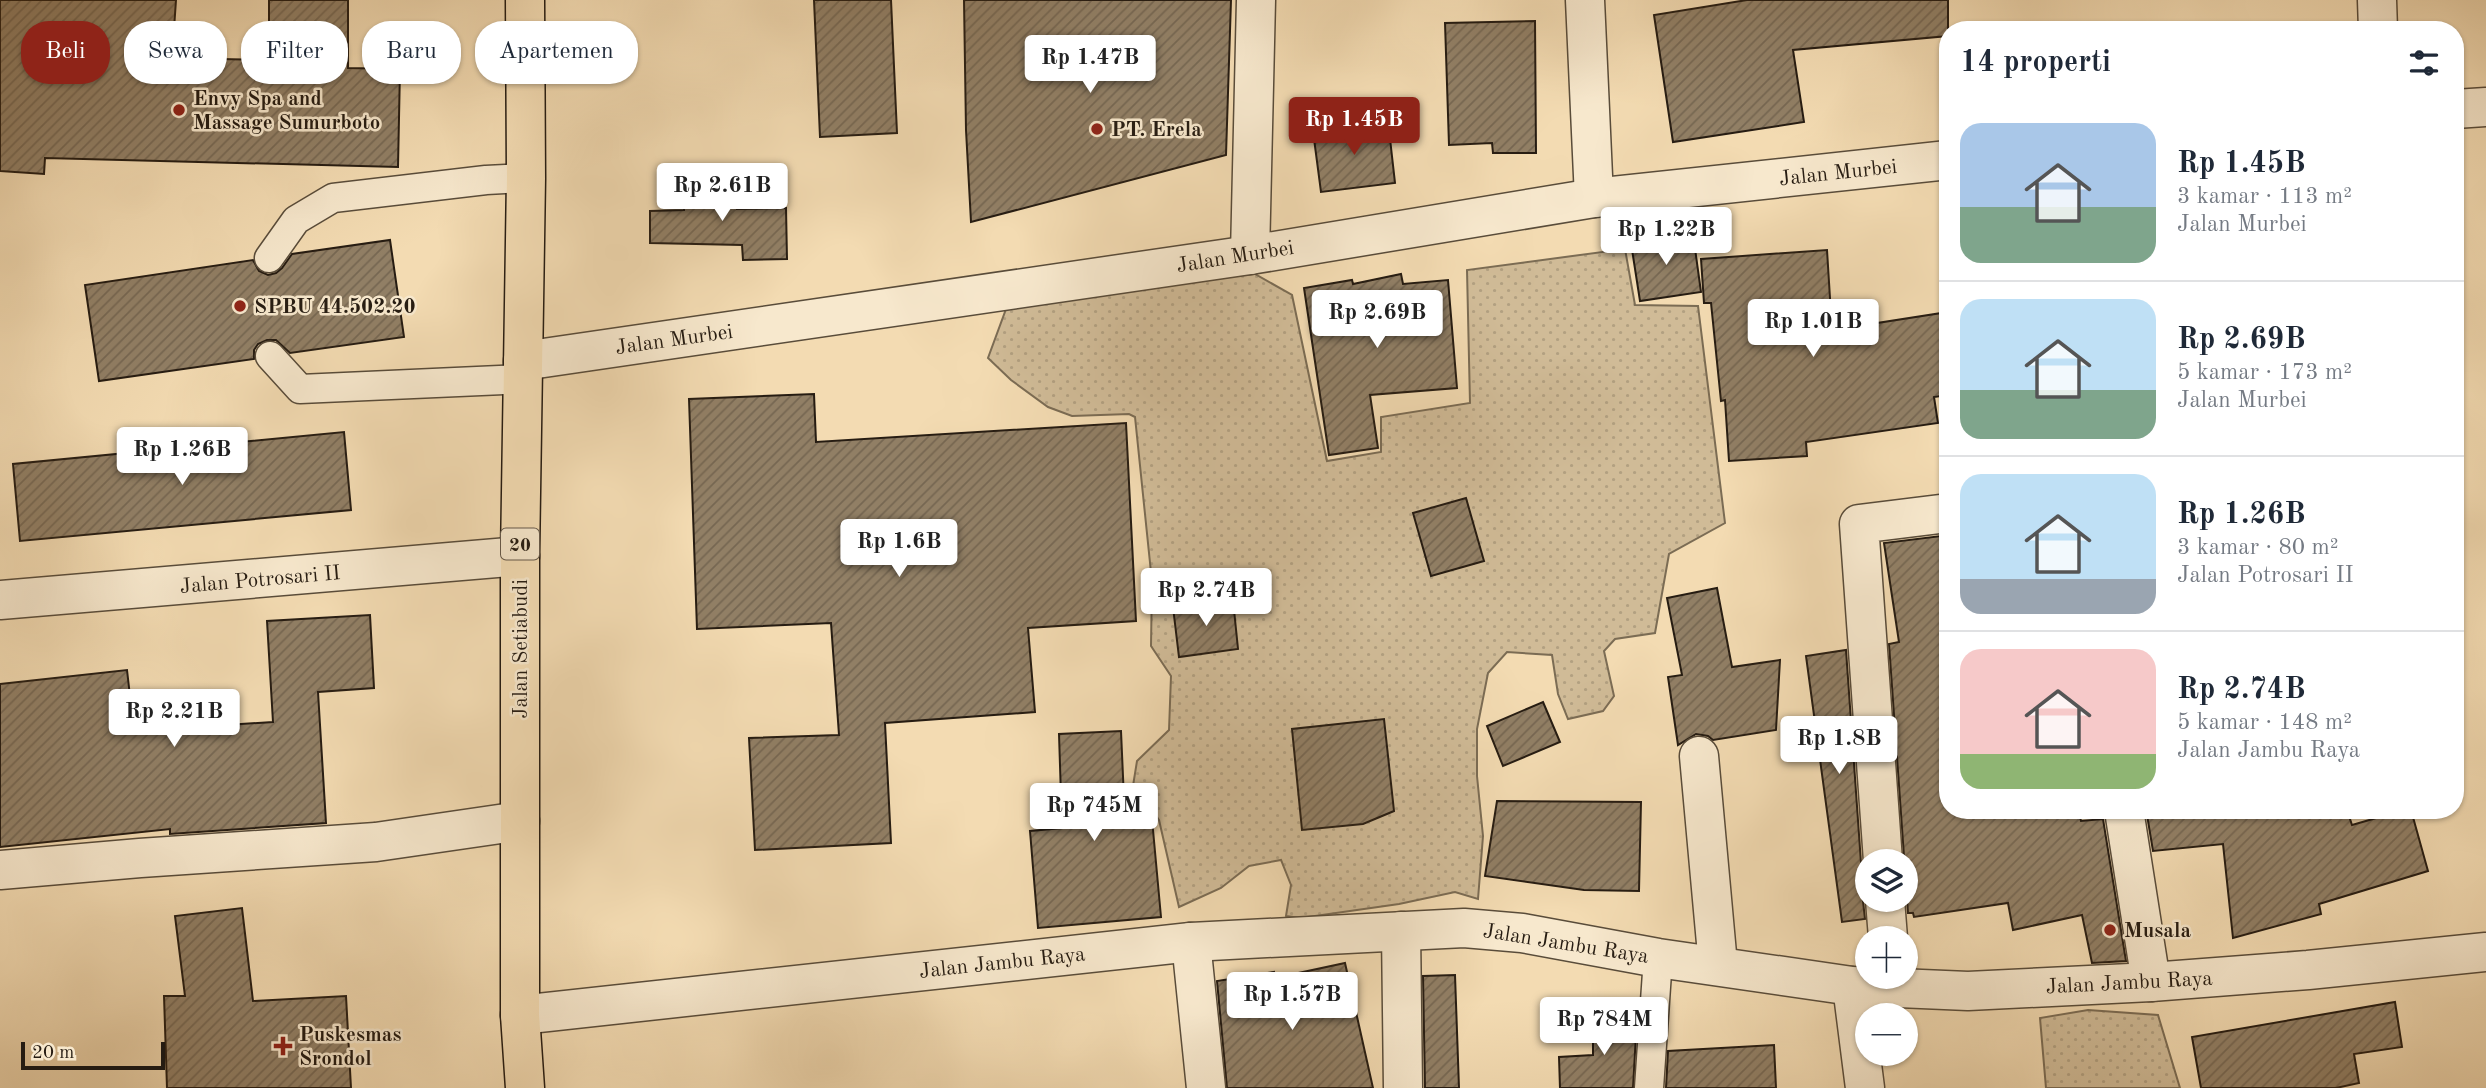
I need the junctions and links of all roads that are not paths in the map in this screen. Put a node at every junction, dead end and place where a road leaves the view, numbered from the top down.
1 (525, 0) edge
2 (1256, 0) edge
3 (1585, 0) edge
4 (2377, 0) edge
5 (2378, 21) edge
6 (2486, 107) edge
7 (2464, 108) edge
8 (1939, 161) edge
9 (526, 178) junction
10 (1594, 198) junction
11 (1250, 255) junction
12 (269, 258) dead end
13 (270, 356) dead end
14 (523, 370) junction
15 (1939, 514) edge
16 (520, 556) junction
17 (0, 600) edge
18 (1699, 756) dead end
19 (2125, 819) edge
20 (520, 821) junction
21 (1882, 849) edge
22 (0, 870) edge
23 (1401, 931) junction
24 (1191, 942) junction
25 (2486, 952) edge
26 (1658, 958) junction
27 (1718, 965) junction
28 (2151, 982) junction
29 (1918, 985) edge
30 (1852, 986) junction
31 (1855, 986) edge
32 (520, 1015) junction
33 (525, 1088) edge
34 (1206, 1088) edge
35 (1403, 1088) edge
36 (1649, 1088) edge
37 (1865, 1088) edge

1 - 9 highway, Jalan Setiabudi / 20
2 - 11 street
3 - 10 street
4 - 5 street
6 - 7 street
8 - 10 street, Jalan Murbei
9 - 12 lane
9 - 14 highway, Jalan Setiabudi / 20
10 - 11 street, Jalan Murbei
11 - 14 street, Jalan Murbei
13 - 14 lane
14 - 16 highway, Jalan Setiabudi / 20
15 - 21 street
16 - 17 street, Jalan Potrosari II
16 - 20 highway, Jalan Setiabudi / 20
18 - 27 street
19 - 28 street
20 - 22 street
20 - 32 highway, Jalan Setiabudi / 20
23 - 24 street, Jalan Jambu Raya
23 - 26 street, Jalan Jambu Raya
23 - 35 street
24 - 32 street, Jalan Jambu Raya
24 - 34 street
25 - 28 street, Jalan Jambu Raya
26 - 27 street, Jalan Jambu Raya
26 - 36 lane
27 - 30 street, Jalan Jambu Raya
28 - 29 street, Jalan Jambu Raya
30 - 31 street, Jalan Jambu Raya
30 - 37 street
32 - 33 highway, Jalan Setiabudi / 20

